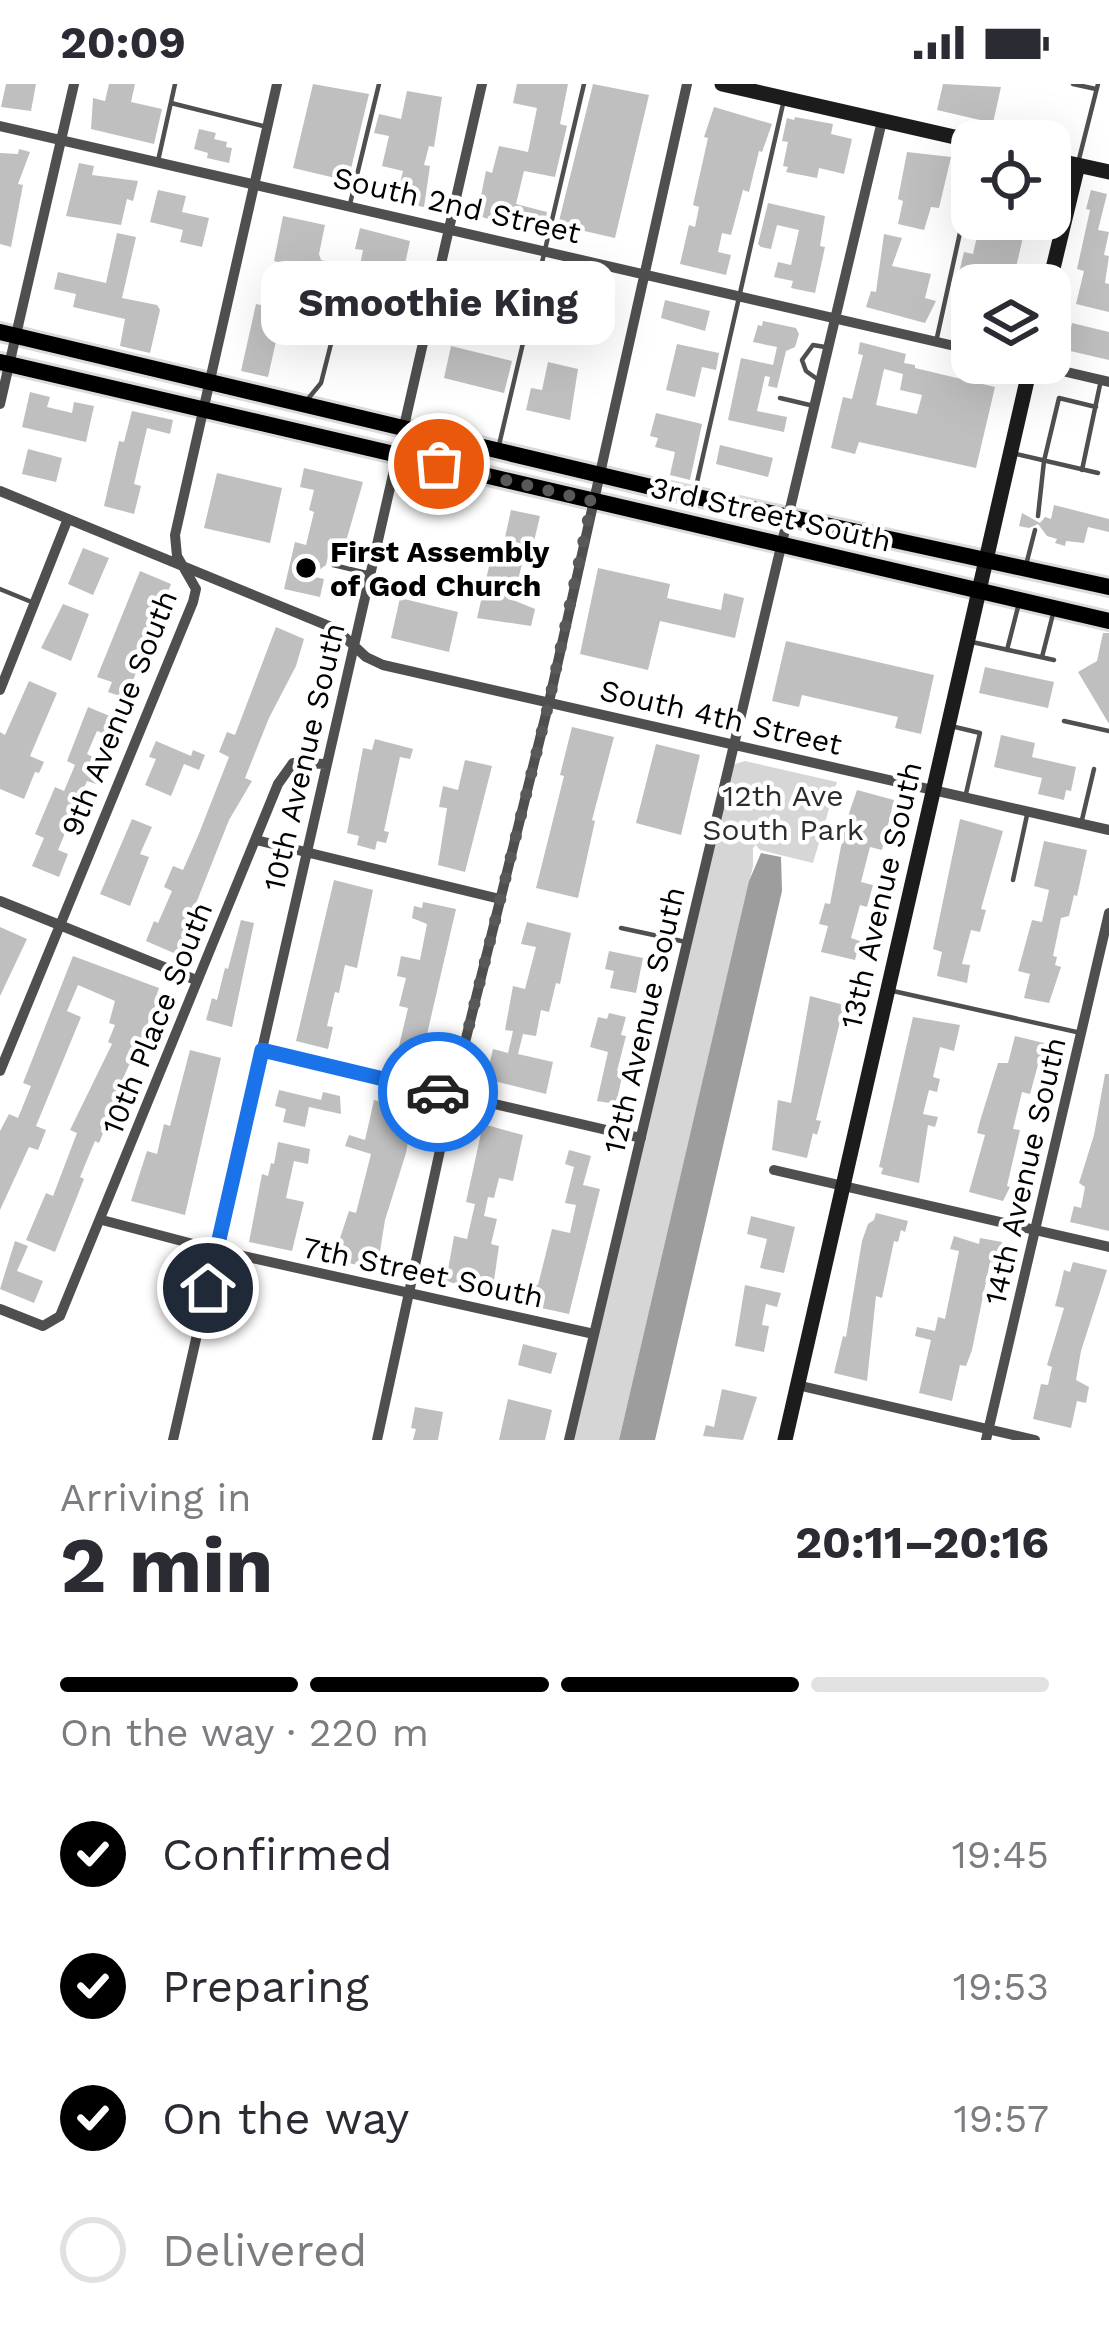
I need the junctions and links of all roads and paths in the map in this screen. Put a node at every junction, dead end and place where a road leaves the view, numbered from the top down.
1 (74, 84) edge
2 (175, 84) edge
3 (277, 84) edge
4 (379, 84) edge
5 (482, 84) edge
6 (584, 84) edge
7 (687, 84) edge
8 (722, 84) edge
9 (1073, 84) edge
10 (1097, 86) edge
11 (784, 98) junction
12 (171, 103) junction
13 (882, 121) junction
14 (0, 126) edge
15 (267, 127) junction
16 (951, 136) edge
17 (61, 140) junction
18 (158, 161) junction
19 (1071, 164) edge
20 (1078, 165) junction
21 (1109, 172) edge
22 (254, 182) junction
23 (350, 204) junction
24 (449, 228) junction
25 (958, 240) edge
26 (546, 250) junction
27 (1054, 264) edge
28 (645, 274) junction
29 (740, 296) junction
30 (835, 319) junction
31 (7, 334) edge
32 (377, 338) dead end
33 (936, 342) junction
34 (951, 345) edge
35 (828, 347) junction
36 (5, 363) edge
37 (1071, 373) edge
38 (820, 381) junction
39 (1105, 381) edge
40 (210, 384) junction
41 (1025, 384) edge
42 (779, 398) dead end
43 (0, 404) edge
44 (301, 405) junction
45 (814, 406) junction
46 (1096, 407) junction
47 (204, 409) junction
48 (404, 430) junction
49 (498, 451) junction
50 (1010, 453) junction
51 (399, 454) junction
52 (1044, 461) junction
53 (1082, 470) junction
54 (1098, 473) dead end
55 (598, 474) junction
56 (0, 491) edge
57 (694, 496) junction
58 (592, 501) junction
59 (1038, 516) dead end
60 (787, 518) junction
61 (67, 521) junction
62 (1035, 530) dead end
63 (782, 544) junction
64 (986, 558) junction
65 (333, 566) dead end
66 (184, 567) junction
67 (1026, 567) junction
68 (370, 574) junction
69 (1109, 587) edge
70 (979, 589) junction
71 (0, 590) edge
72 (1020, 599) junction
73 (34, 603) junction
74 (1054, 608) junction
75 (1109, 621) edge
76 (967, 641) junction
77 (354, 644) junction
78 (1006, 650) junction
79 (1042, 657) junction
80 (1054, 660) dead end
81 (0, 690) edge
82 (549, 702) junction
83 (1064, 721) dead end
84 (947, 725) junction
85 (1109, 730) edge
86 (734, 744) junction
87 (327, 764) junction
88 (1094, 769) dead end
89 (932, 790) junction
90 (965, 798) junction
91 (1028, 812) junction
92 (1081, 824) junction
93 (1109, 830) edge
94 (256, 840) junction
95 (307, 852) junction
96 (1012, 880) dead end
97 (500, 899) junction
98 (0, 901) edge
99 (1109, 913) edge
100 (59, 925) junction
101 (621, 928) dead end
102 (687, 943) junction
103 (196, 980) junction
104 (887, 990) junction
105 (1081, 1033) junction
106 (262, 1050) junction
107 (0, 1071) edge
108 (452, 1095) junction
109 (641, 1138) junction
110 (774, 1170) dead end
111 (844, 1184) junction
112 (102, 1220) junction
113 (1036, 1230) junction
114 (1109, 1246) edge
115 (216, 1250) junction
116 (410, 1294) junction
117 (0, 1309) edge
118 (594, 1334) junction
119 (797, 1384) junction
120 (987, 1435) edge
121 (173, 1440) edge
122 (377, 1440) edge
123 (569, 1440) edge
124 (785, 1440) edge
125 (1035, 1440) edge

1 - 17 street
2 - 12 lane
3 - 15 street, 9th Avenue South
4 - 23 lane
5 - 24 street, 10th Avenue South
6 - 26 lane
7 - 28 street
8 - 11 street
9 - 10 lane
10 - 20 lane
11 - 13 street
11 - 29 lane
12 - 15 lane
12 - 18 lane
13 - 16 street
13 - 30 street, 12th Avenue South
14 - 17 street, South 2nd Street
15 - 22 street, 9th Avenue South
17 - 18 street, South 2nd Street
17 - 31 street
18 - 22 street, South 2nd Street
19 - 20 street
20 - 21 street
20 - 27 street
22 - 23 street, South 2nd Street
22 - 40 street, 9th Avenue South
23 - 24 street, South 2nd Street
24 - 26 street, South 2nd Street
24 - 48 street, 10th Avenue South
25 - 33 lane
26 - 28 street, South 2nd Street
26 - 49 lane
28 - 29 street, South 2nd Street
28 - 55 street
29 - 30 street, South 2nd Street
29 - 57 lane
30 - 33 street, South 2nd Street
30 - 35 street, 12th Avenue South
31 - 36 street
31 - 40 main road, 3rd Street South
32 - 44 lane
33 - 34 street, South 2nd Street
35 - 38 street, 12th Avenue South
35 - 38 lane
36 - 43 street
36 - 47 main road, 3rd Street South
37 - 39 street
38 - 45 street, 12th Avenue South
39 - 46 lane
40 - 44 main road, 3rd Street South
40 - 47 street, 9th Avenue South
41 - 50 street, 13th Avenue South
42 - 45 lane
44 - 48 main road, 3rd Street South
45 - 60 street, 12th Avenue South
46 - 52 lane
46 - 53 lane
47 - 51 main road, 3rd Street South
47 - 66 street, 9th Avenue South
48 - 49 main road, 3rd Street South
48 - 51 street, 10th Avenue South
49 - 55 main road, 3rd Street South
50 - 52 lane
50 - 64 street, 13th Avenue South
51 - 58 main road, 3rd Street South
51 - 68 street, 10th Avenue South
52 - 53 lane
52 - 59 lane
53 - 54 lane
55 - 57 main road, 3rd Street South
55 - 58 street
56 - 61 street, South 4th Street
57 - 60 main road, 3rd Street South
58 - 63 main road, 3rd Street South
58 - 82 street
60 - 63 street, 12th Avenue South
60 - 64 main road, 3rd Street South
61 - 66 street, South 4th Street
61 - 73 street
62 - 67 lane
63 - 70 main road, 3rd Street South
63 - 86 street, 12th Avenue South
64 - 67 main road, 3rd Street South
64 - 70 street, 13th Avenue South
65 - 68 lane
66 - 77 street, South 4th Street
66 - 100 street, 9th Avenue South
67 - 69 main road, 3rd Street South
68 - 77 street, 10th Avenue South
70 - 72 main road, 3rd Street South
70 - 76 street, 13th Avenue South
71 - 73 lane
72 - 74 main road, 3rd Street South
72 - 78 lane
73 - 81 street
74 - 75 main road, 3rd Street South
74 - 79 lane
76 - 78 lane
76 - 84 street, 13th Avenue South
77 - 82 street, South 4th Street
77 - 87 street, 10th Avenue South
78 - 79 lane
79 - 80 lane
82 - 86 street, South 4th Street
82 - 97 street
83 - 85 lane
84 - 89 street, 13th Avenue South
84 - 90 lane
86 - 89 street, South 4th Street
86 - 102 street, 12th Avenue South
87 - 94 street, 10th Place South
87 - 95 street, 10th Avenue South
88 - 92 lane
89 - 90 street, South 4th Street
89 - 104 street, 13th Avenue South
90 - 91 street, South 4th Street
91 - 92 street, South 4th Street
91 - 96 lane
92 - 93 street, South 4th Street
94 - 95 street
94 - 103 street, 10th Place South
95 - 97 street
95 - 106 street, 10th Avenue South
97 - 108 street
98 - 100 street
99 - 105 street, 14th Avenue South
100 - 103 street
100 - 107 street, 9th Avenue South
101 - 102 lane
102 - 109 street, 12th Avenue South
103 - 112 street, 10th Place South
104 - 105 lane
104 - 111 street, 13th Avenue South
105 - 113 street, 14th Avenue South
106 - 108 street
106 - 115 street, 10th Avenue South
108 - 109 street
108 - 116 street
109 - 118 street, 12th Avenue South
110 - 111 street
111 - 113 street
111 - 119 street, 13th Avenue South
112 - 115 street, 7th Street South
112 - 117 street, 10th Place South
113 - 114 street
113 - 120 street, 14th Avenue South
115 - 116 street, 7th Street South
115 - 121 street, 10th Avenue South
116 - 118 street, 7th Street South
116 - 122 street
118 - 123 street, 12th Avenue South
119 - 120 street
119 - 124 street, 13th Avenue South
120 - 125 street

